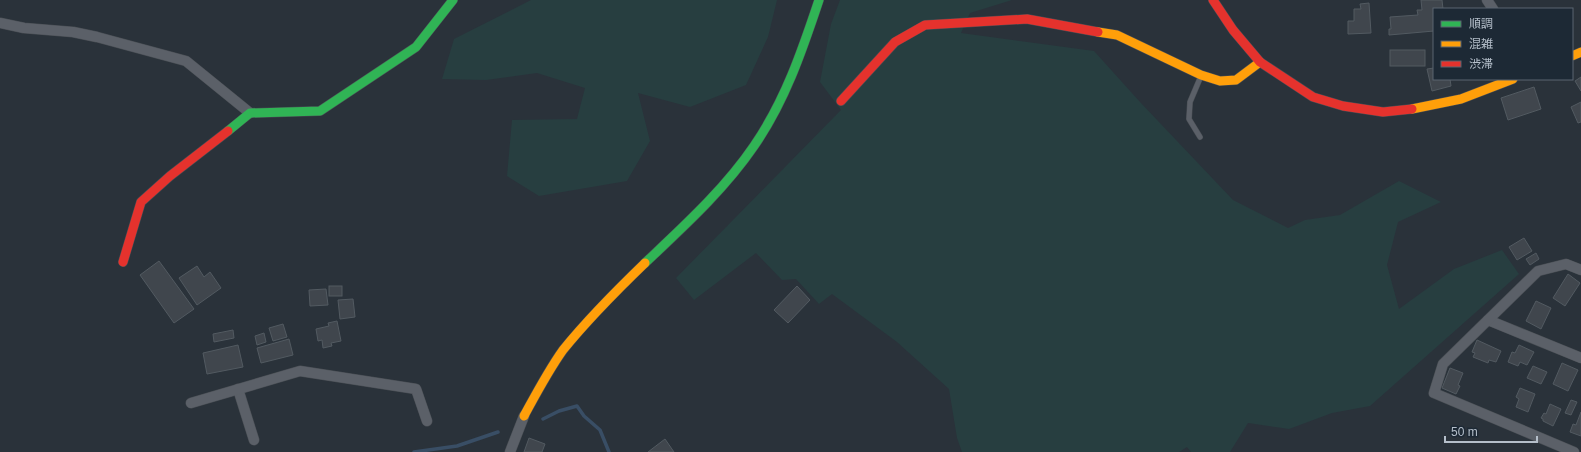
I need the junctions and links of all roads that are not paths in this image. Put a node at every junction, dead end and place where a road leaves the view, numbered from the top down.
1 (453, 0) edge
2 (819, 0) edge
3 (1213, 0) edge
4 (0, 23) edge
5 (1260, 62) junction
6 (1201, 75) junction
7 (1510, 80) edge
8 (841, 101) dead end
9 (250, 113) junction
10 (1200, 137) dead end
11 (124, 262) dead end
12 (1581, 270) edge
13 (1488, 320) junction
14 (1581, 358) edge
15 (238, 389) junction
16 (191, 403) dead end
17 (524, 416) joint
18 (427, 420) dead end
19 (254, 440) dead end
20 (510, 452) edge
21 (1574, 452) edge

1 - 9 street
2 - 17 street
3 - 5 street
4 - 9 street
5 - 6 street
5 - 7 street
6 - 8 street
6 - 10 lane
9 - 11 street
12 - 13 street
13 - 14 street
13 - 21 street
15 - 16 street
15 - 18 street
15 - 19 street
17 - 20 street

